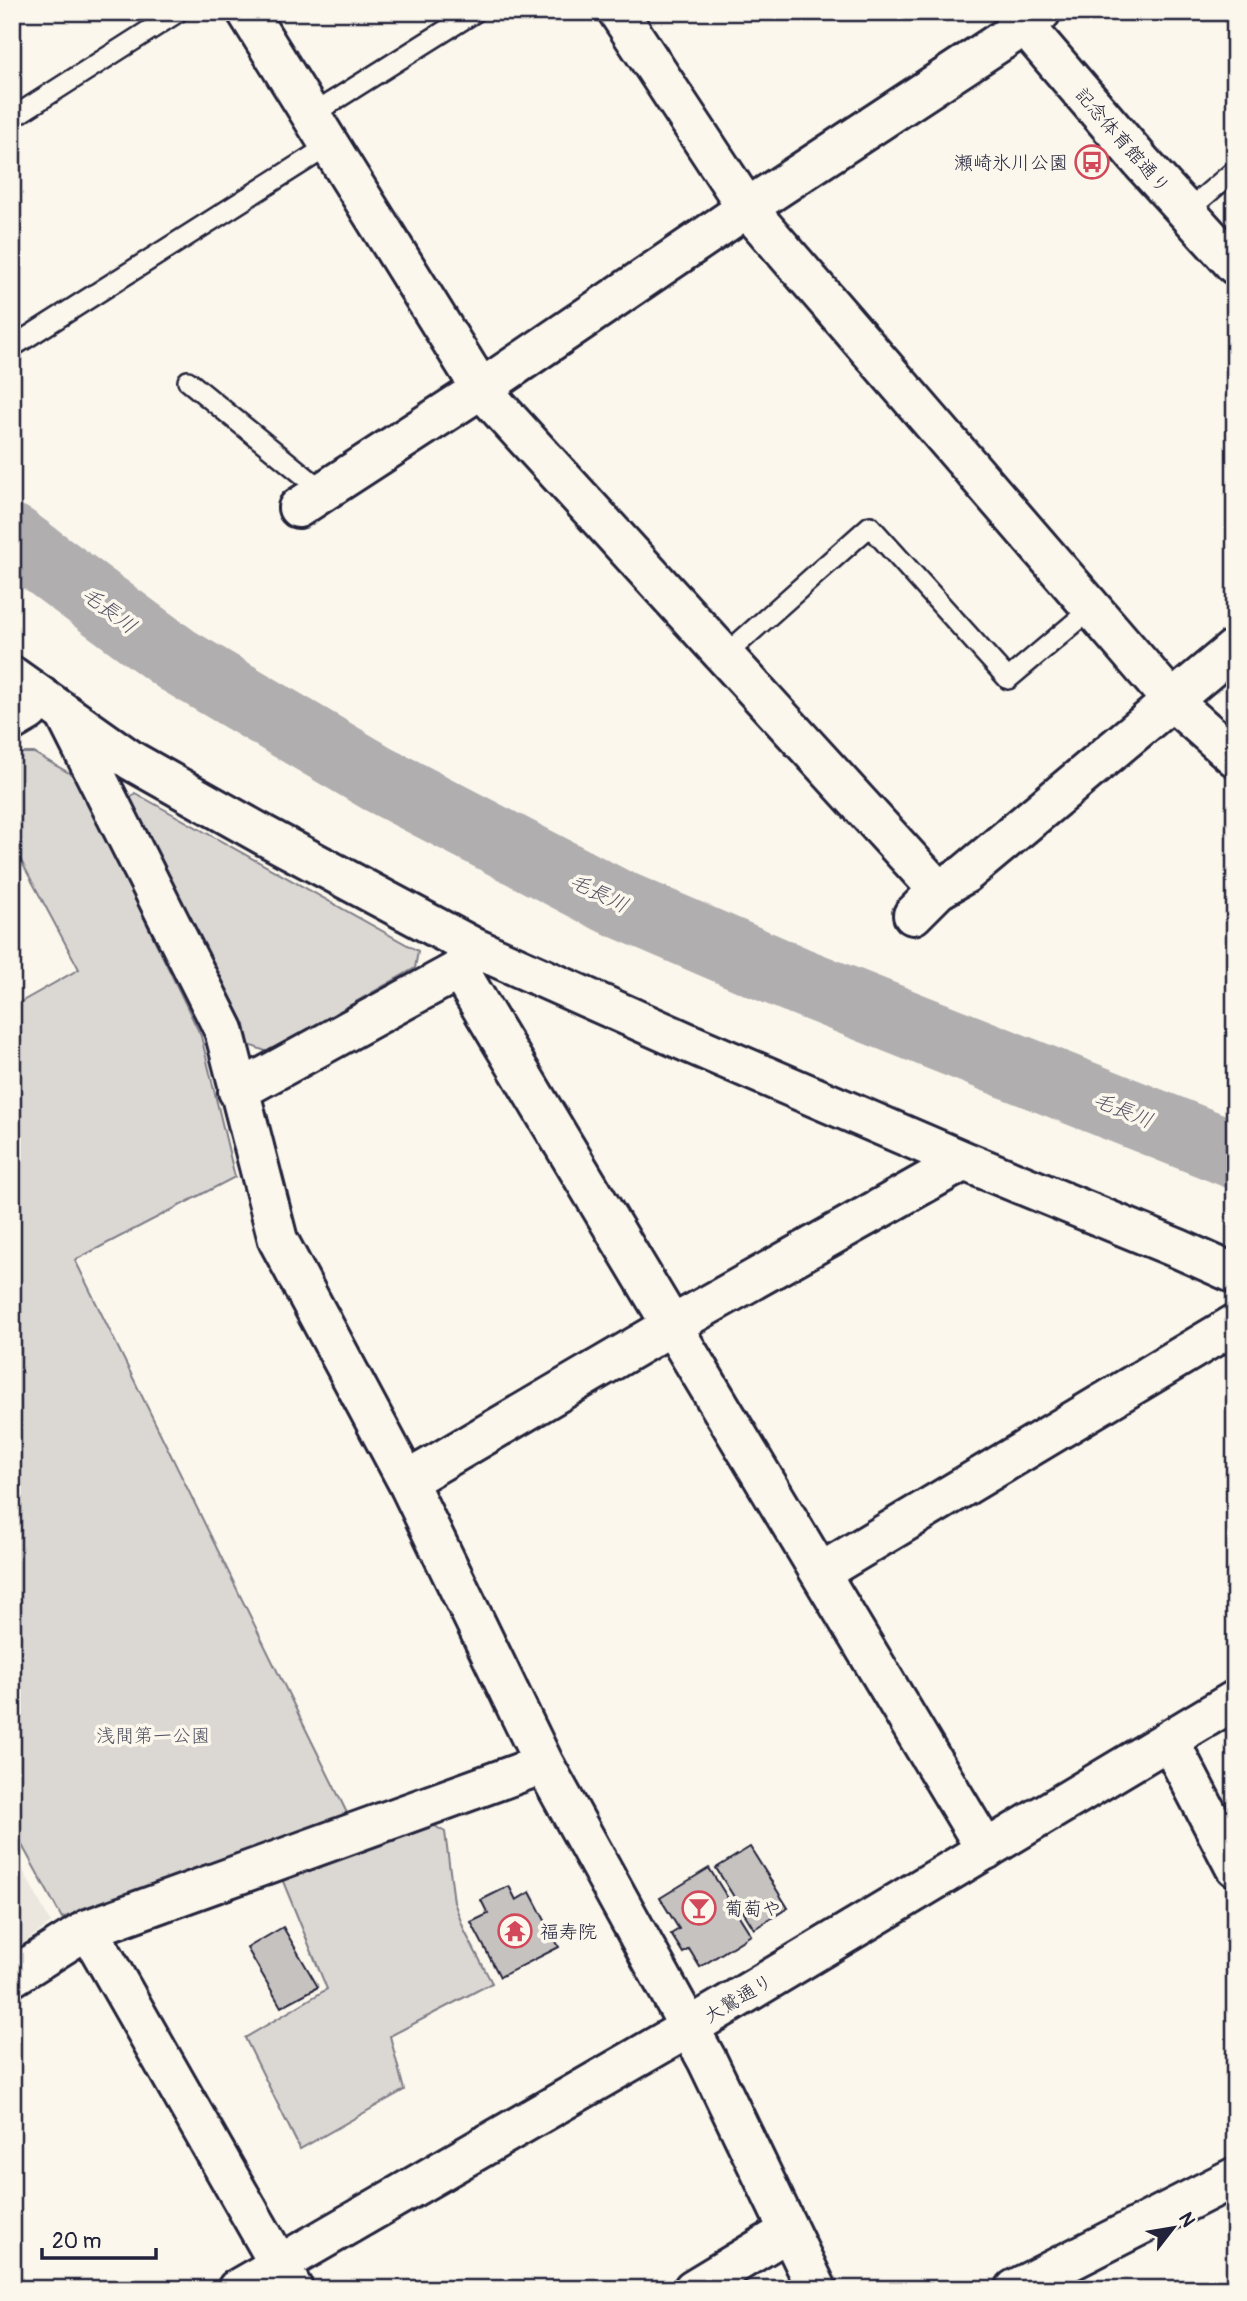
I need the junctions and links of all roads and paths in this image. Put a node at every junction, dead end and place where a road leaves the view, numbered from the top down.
1 (178, 12) edge
2 (247, 12) edge
3 (475, 12) edge
4 (618, 12) edge
5 (1026, 17) edge
6 (12, 118) edge
7 (321, 130) junction
8 (1235, 170) edge
9 (747, 208) junction
10 (1186, 212) junction
11 (1235, 265) edge
12 (12, 347) edge
13 (188, 381) dead end
14 (481, 388) junction
15 (310, 500) joint
16 (1091, 609) junction
17 (1235, 648) edge
18 (724, 656) junction
19 (12, 676) edge
20 (1172, 701) junction
21 (39, 712) edge
22 (1235, 757) edge
23 (466, 959) junction
24 (238, 1091) junction
25 (964, 1161) junction
26 (1235, 1274) edge
27 (1235, 1324) edge
28 (671, 1326) junction
29 (407, 1481) junction
30 (820, 1573) junction
31 (1235, 1700) edge
32 (1169, 1740) junction
33 (544, 1764) junction
34 (986, 1850) junction
35 (1235, 1867) edge
36 (88, 1929) junction
37 (12, 1977) edge
38 (690, 2027) junction
39 (1235, 2177) edge
40 (788, 2232) junction
41 (287, 2276) edge
42 (1029, 2286) edge
43 (237, 2289) edge
44 (693, 2289) edge
45 (817, 2289) edge

1 - 6 lane
2 - 7 street
3 - 7 lane
4 - 9 street
5 - 9 street
5 - 10 street, 記念体育館通り
7 - 12 lane
7 - 14 street
8 - 10 lane
9 - 14 street
9 - 16 street
10 - 11 street, 記念体育館通り
13 - 15 lane
14 - 15 street
14 - 18 street
16 - 18 lane
16 - 20 street
17 - 20 street
18 - 20 street
19 - 21 street
20 - 22 street
21 - 23 street
21 - 24 street
23 - 24 street
23 - 25 street
23 - 28 street
24 - 29 street
25 - 26 street
25 - 28 street
27 - 30 street
28 - 29 street
28 - 30 street
29 - 33 street
30 - 34 street
31 - 32 street, 大鷲通り
32 - 34 street, 大鷲通り
32 - 35 street
33 - 36 street
33 - 38 street
34 - 38 street, 大鷲通り
36 - 37 street
36 - 41 street
38 - 40 street
38 - 41 street, 大鷲通り
39 - 42 street
40 - 44 street
40 - 45 street
41 - 43 street, 大鷲通り

